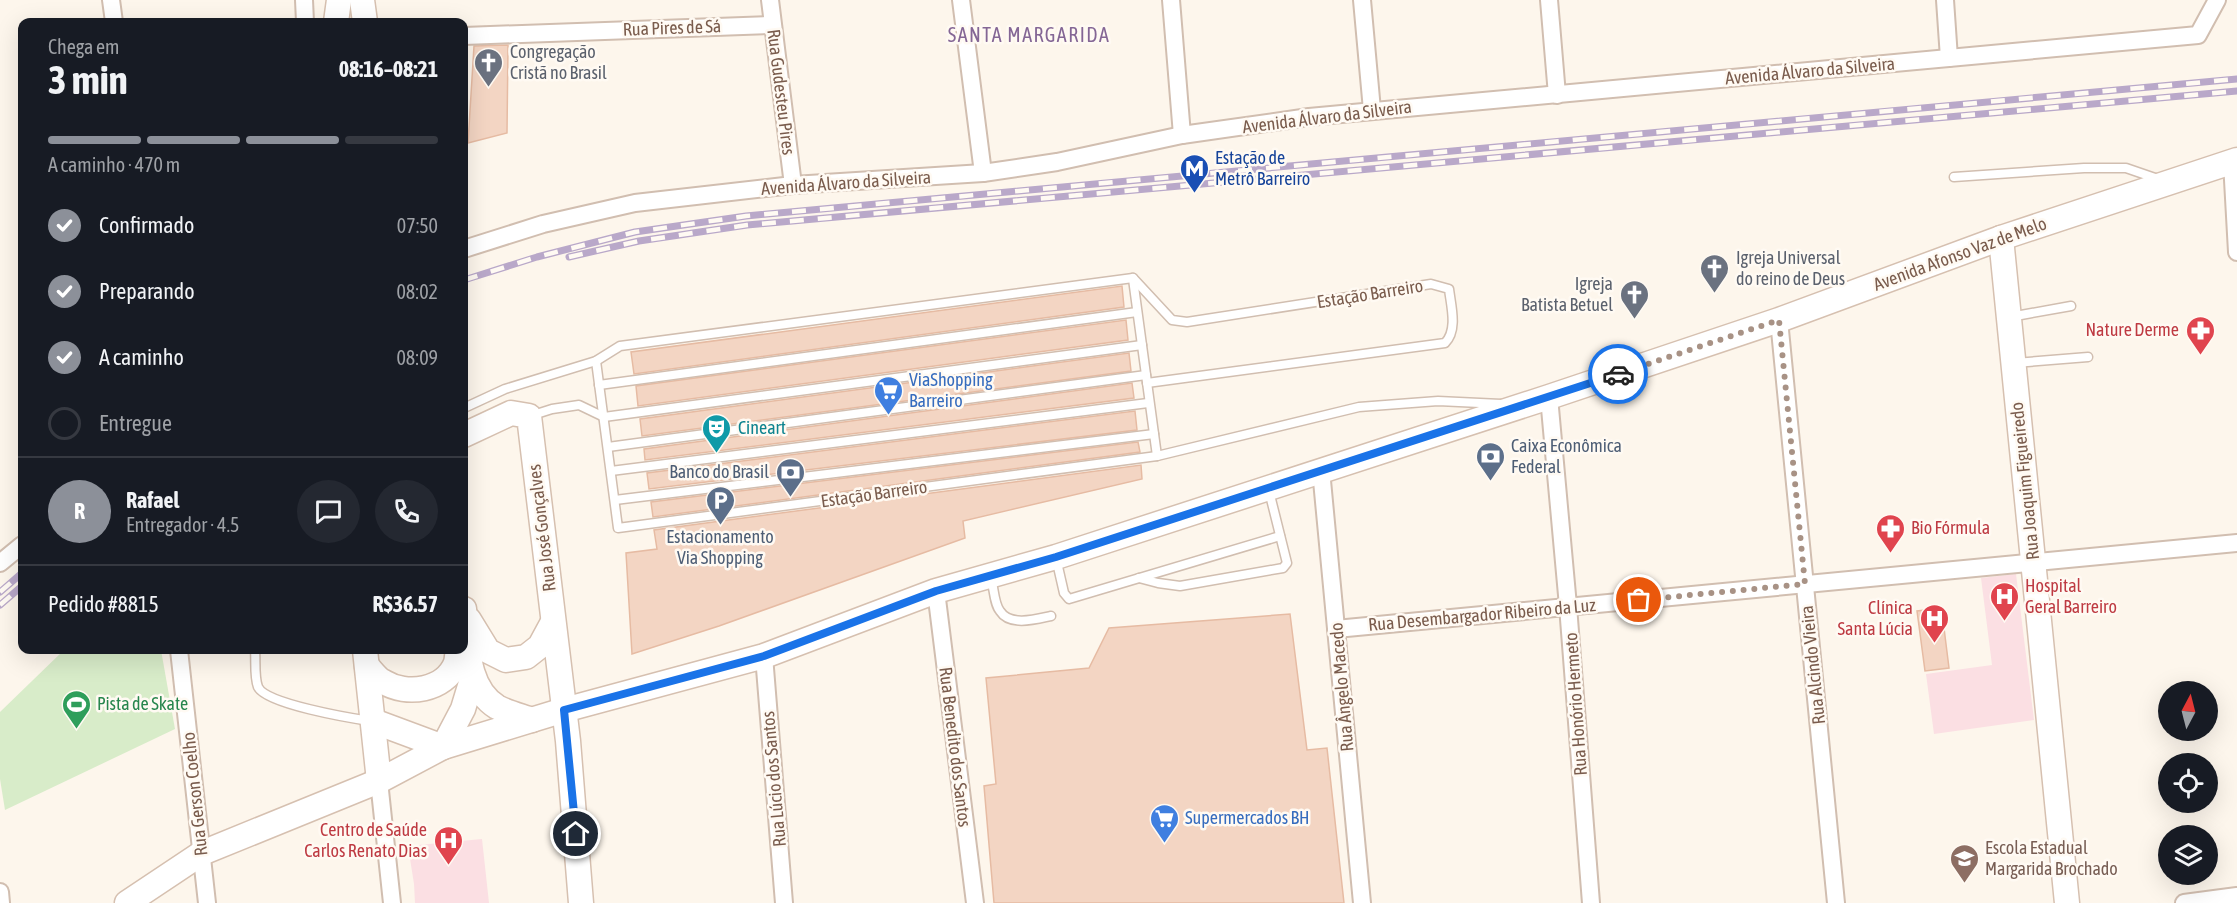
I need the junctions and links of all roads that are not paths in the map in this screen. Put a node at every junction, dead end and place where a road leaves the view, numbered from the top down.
1 (111, 0) edge
2 (304, 0) edge
3 (339, 0) edge
4 (362, 0) edge
5 (770, 0) edge
6 (961, 0) edge
7 (1171, 0) edge
8 (1362, 0) edge
9 (1549, 0) edge
10 (1945, 0) edge
11 (2217, 0) edge
12 (113, 18) edge
13 (305, 18) edge
14 (337, 18) edge
15 (364, 18) edge
16 (772, 25) junction
17 (468, 36) edge
18 (1949, 58) junction
19 (1557, 95) junction
20 (1372, 110) junction
21 (1182, 135) junction
22 (2235, 161) edge
23 (983, 173) junction
24 (1954, 177) dead end
25 (2167, 183) junction
26 (793, 185) junction
27 (2001, 237) junction
28 (468, 248) edge
29 (2237, 252) edge
30 (1133, 278) junction
31 (2071, 306) dead end
32 (1137, 312) junction
33 (2010, 317) junction
34 (1779, 320) junction
35 (1142, 345) junction
36 (2088, 357) dead end
37 (596, 361) junction
38 (2014, 363) junction
39 (1146, 379) junction
40 (599, 385) junction
41 (1549, 397) junction
42 (1148, 403) junction
43 (1522, 405) junction
44 (468, 406) edge
45 (528, 416) junction
46 (604, 417) junction
47 (468, 433) edge
48 (1154, 434) junction
49 (608, 447) junction
50 (1157, 456) junction
51 (1321, 470) junction
52 (611, 471) junction
53 (1268, 487) junction
54 (615, 500) junction
55 (1280, 537) junction
56 (2237, 543) edge
57 (18, 548) edge
58 (1056, 557) junction
59 (2033, 562) junction
60 (0, 563) edge
61 (990, 575) junction
62 (1139, 578) junction
63 (1805, 584) junction
64 (936, 591) junction
65 (1569, 606) junction
66 (1051, 616) dead end
67 (468, 618) edge
68 (553, 622) junction
69 (1336, 628) junction
70 (468, 640) edge
71 (179, 654) edge
72 (255, 654) edge
73 (457, 654) edge
74 (764, 656) junction
75 (366, 658) edge
76 (473, 676) junction
77 (564, 710) junction
78 (532, 720) junction
79 (373, 722) junction
80 (443, 747) junction
81 (379, 781) junction
82 (202, 854) junction
83 (0, 892) edge
84 (2237, 896) edge
85 (1, 903) edge
86 (127, 903) edge
87 (207, 903) edge
88 (392, 903) edge
89 (582, 903) edge
90 (784, 903) edge
91 (975, 903) edge
92 (1362, 903) edge
93 (1591, 903) edge
94 (1836, 903) edge
95 (2067, 903) edge
96 (2184, 903) edge

1 - 12 street
2 - 13 street
3 - 14 main road
4 - 15 main road
5 - 16 street, Rua Gudesteu Pires
6 - 23 street
7 - 21 street
8 - 20 street
9 - 19 street
10 - 18 street
11 - 18 street, Avenida Álvaro da Silveira
16 - 17 street, Rua Pires de Sá
16 - 26 street, Rua Gudesteu Pires
18 - 19 street, Avenida Álvaro da Silveira
19 - 20 street, Avenida Álvaro da Silveira
20 - 21 street, Avenida Álvaro da Silveira
21 - 23 street, Avenida Álvaro da Silveira
22 - 25 main road, Avenida Afonso Vaz de Melo
22 - 29 street
23 - 26 street, Avenida Álvaro da Silveira
24 - 25 lane
25 - 27 main road, Avenida Afonso Vaz de Melo
26 - 28 street, Avenida Álvaro da Silveira
27 - 33 main road, Rua Joaquim Figueiredo
27 - 34 main road, Avenida Afonso Vaz de Melo
30 - 32 lane
30 - 37 lane
30 - 39 lane, Estação Barreiro
31 - 33 lane
32 - 35 lane
32 - 40 lane
33 - 38 main road, Rua Joaquim Figueiredo
34 - 41 main road, Avenida Afonso Vaz de Melo
34 - 63 street, Rua Alcindo Vieira
35 - 39 lane
35 - 46 lane
36 - 38 lane
37 - 40 lane, Estação Barreiro
37 - 44 lane
38 - 59 main road, Rua Joaquim Figueiredo
39 - 42 lane
39 - 49 lane, Estação Barreiro
40 - 46 lane, Estação Barreiro
41 - 43 main road, Avenida Afonso Vaz de Melo
41 - 65 street, Rua Honório Hermeto
42 - 48 lane
42 - 52 lane
43 - 50 lane, Estação Barreiro
43 - 51 main road, Avenida Afonso Vaz de Melo
45 - 46 lane
45 - 47 main road
45 - 68 main road, Rua José Gonçalves
46 - 49 lane, Estação Barreiro
48 - 50 lane
48 - 54 lane, Estação Barreiro
49 - 52 lane, Estação Barreiro
50 - 54 lane, Estação Barreiro
51 - 53 main road, Avenida Afonso Vaz de Melo
51 - 69 street, Rua Ângelo Macedo
52 - 54 lane, Estação Barreiro
53 - 55 lane
53 - 58 main road, Avenida Afonso Vaz de Melo
55 - 62 lane
55 - 62 lane
56 - 59 street, Rua Desembargador Ribeiro da Luz
57 - 60 street
58 - 61 main road, Avenida Afonso Vaz de Melo
58 - 62 lane
59 - 63 street, Rua Desembargador Ribeiro da Luz
59 - 95 main road, Rua Joaquim Figueiredo
61 - 64 main road, Avenida Afonso Vaz de Melo
61 - 66 lane
63 - 65 street, Rua Desembargador Ribeiro da Luz
63 - 94 street, Rua Alcindo Vieira
64 - 74 main road, Avenida Afonso Vaz de Melo
64 - 91 street, Rua Benedito dos Santos
65 - 69 street, Rua Desembargador Ribeiro da Luz
65 - 93 street, Rua Honório Hermeto
67 - 68 main road
68 - 77 main road, Rua José Gonçalves
69 - 92 street, Rua Ângelo Macedo
70 - 76 main road
71 - 82 street, Rua Gerson Coelho
72 - 79 lane
73 - 75 main road
74 - 77 main road, Avenida Afonso Vaz de Melo
74 - 90 street, Rua Lúcio dos Santos
75 - 79 main road
76 - 78 main road
76 - 80 main road
77 - 78 main road, Avenida Afonso Vaz de Melo
77 - 89 main road, Rua José Gonçalves
78 - 80 main road, Avenida Afonso Vaz de Melo
79 - 80 main road
79 - 81 main road
80 - 81 main road, Avenida Afonso Vaz de Melo
81 - 82 main road, Avenida Afonso Vaz de Melo
81 - 88 street
82 - 86 main road, Avenida Afonso Vaz de Melo
82 - 87 street, Rua Gerson Coelho
83 - 85 street
84 - 96 street

